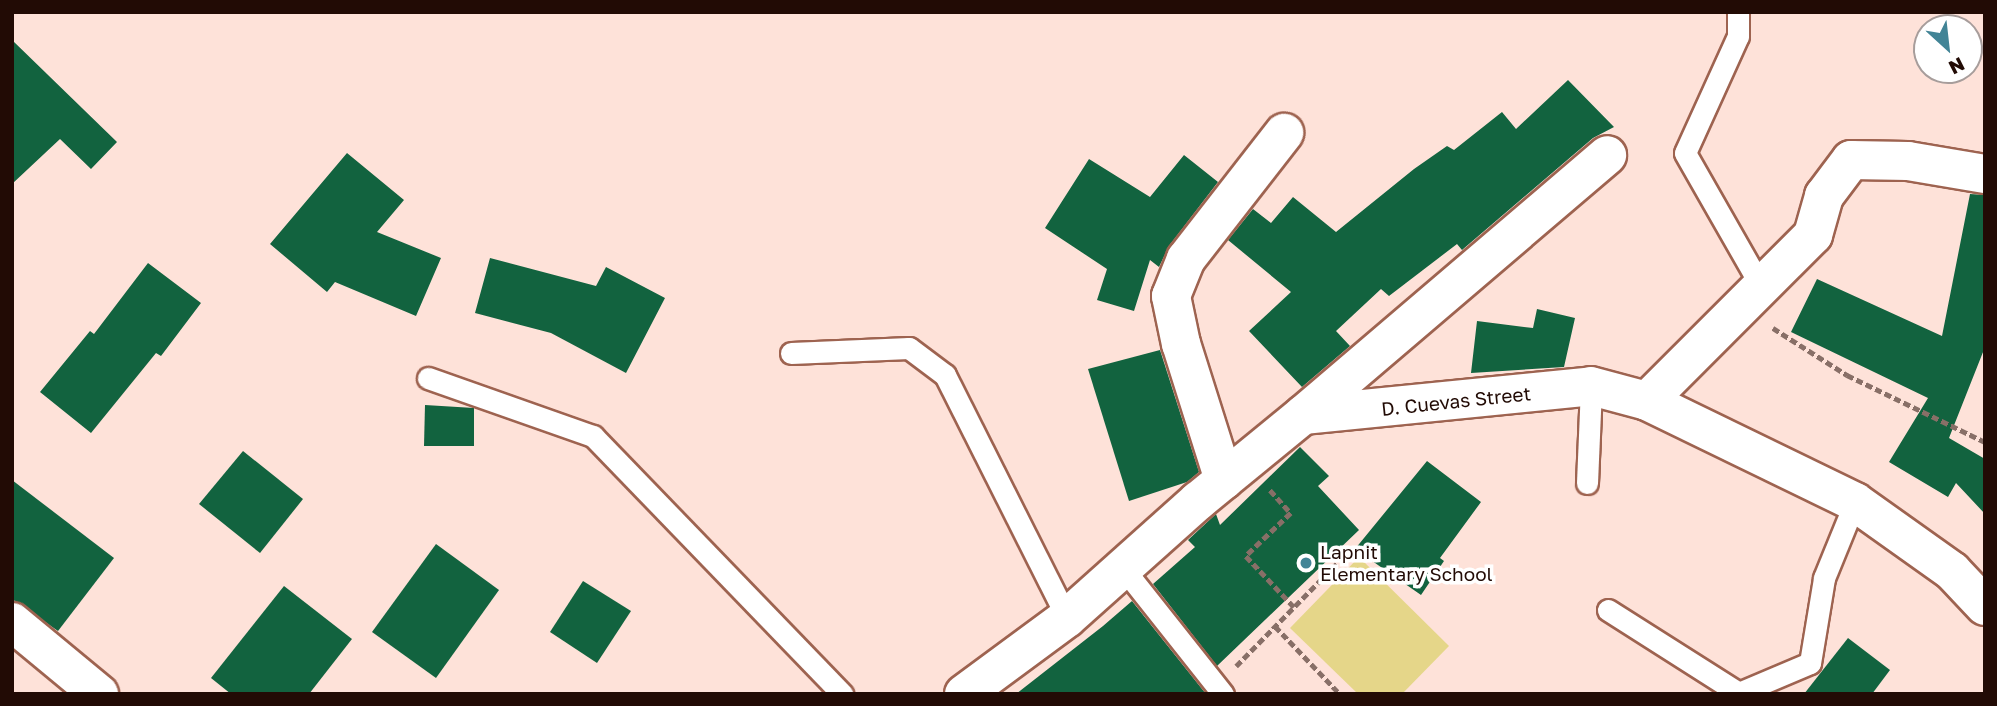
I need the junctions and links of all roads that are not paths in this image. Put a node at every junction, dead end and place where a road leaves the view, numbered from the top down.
1 (1738, 12) edge
2 (1284, 133) dead end
3 (1607, 155) dead end
4 (1985, 174) edge
5 (1753, 295) junction
6 (791, 353) dead end
7 (428, 377) dead end
8 (1591, 386) junction
9 (1647, 401) junction
10 (1303, 415) junction
11 (1234, 471) junction
12 (1587, 483) dead end
13 (1855, 502) junction
14 (1123, 568) junction
15 (1985, 606) edge
16 (1608, 610) dead end
17 (1067, 618) junction
18 (12, 622) edge
19 (979, 690) edge
20 (1219, 690) edge
21 (99, 694) edge
22 (842, 694) edge

1 - 5 lane
2 - 11 street
3 - 10 street
4 - 5 street
5 - 9 street
6 - 17 lane
7 - 22 lane
8 - 9 street, D. Cuevas Street
8 - 10 street, D. Cuevas Street
8 - 12 lane
9 - 13 street, D. Cuevas Street
10 - 11 street
11 - 14 street
13 - 15 street, D. Cuevas Street
13 - 16 lane
14 - 17 street
14 - 20 lane
17 - 19 street
18 - 21 street

